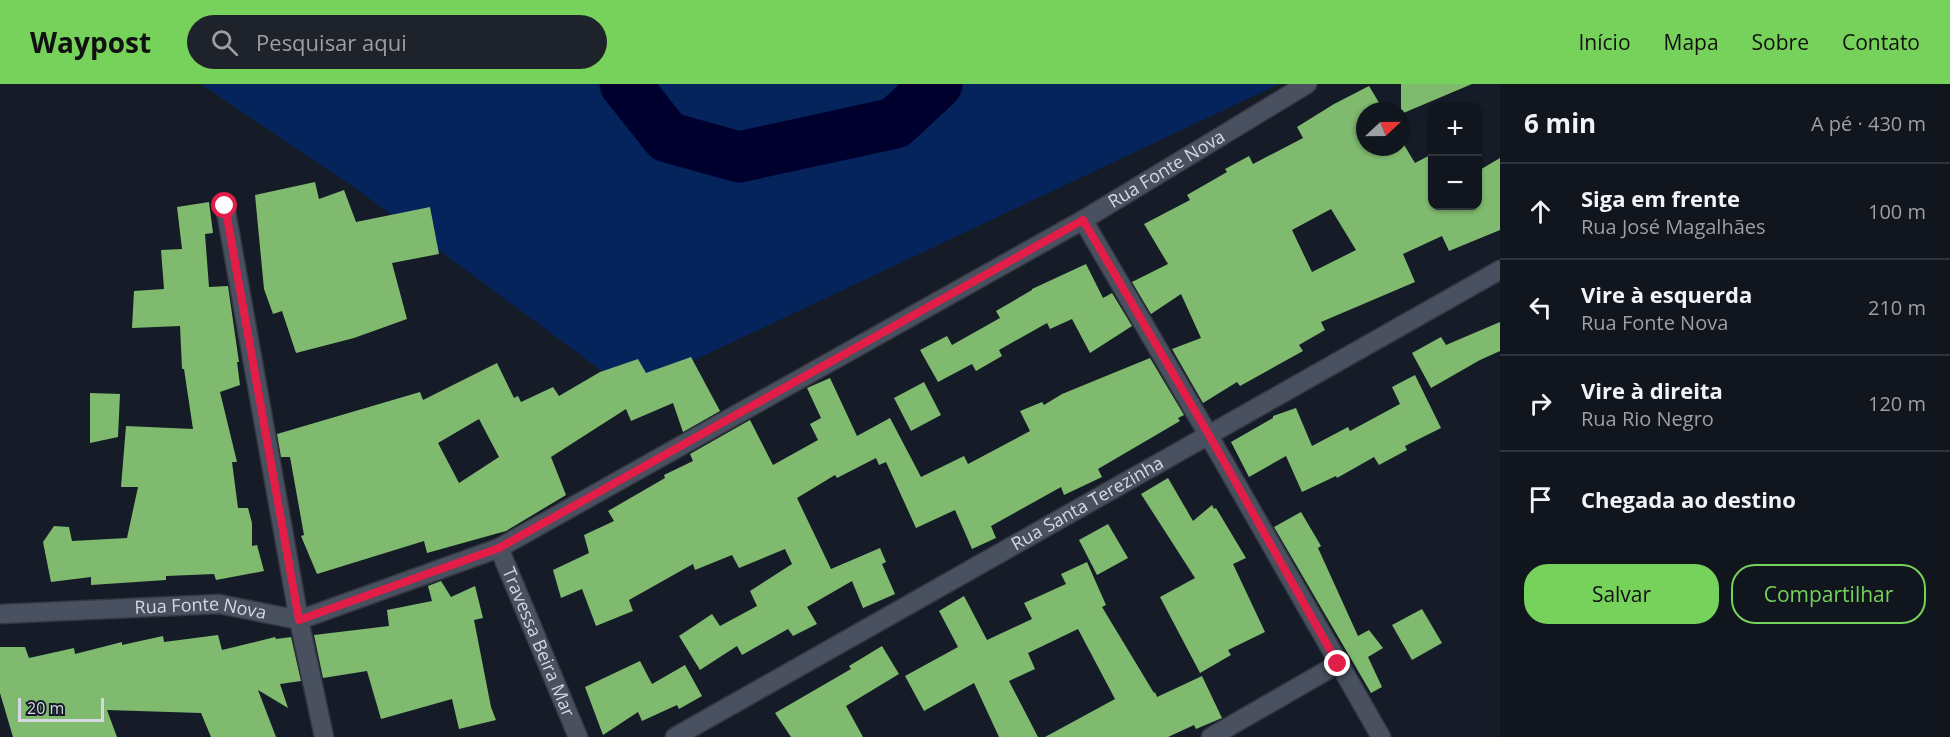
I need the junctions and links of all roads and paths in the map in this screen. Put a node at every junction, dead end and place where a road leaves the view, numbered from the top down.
1 (1307, 84) edge
2 (225, 206) dead end
3 (1083, 220) junction
4 (1500, 270) edge
5 (1209, 435) junction
6 (499, 548) junction
7 (0, 614) edge
8 (299, 620) junction
9 (1338, 664) junction
10 (324, 737) edge
11 (578, 737) edge
12 (675, 737) edge
13 (1211, 737) edge
14 (1380, 737) edge

1 - 3 street, Rua Fonte Nova
2 - 8 street
3 - 5 street
3 - 6 street, Rua Fonte Nova
4 - 5 street, Rua Santa Terezinha
5 - 9 street
5 - 12 street, Rua Santa Terezinha
6 - 8 street, Rua Fonte Nova
6 - 11 street, Travessa Beira Mar
7 - 8 street, Rua Fonte Nova
8 - 10 street
9 - 13 street
9 - 14 street

